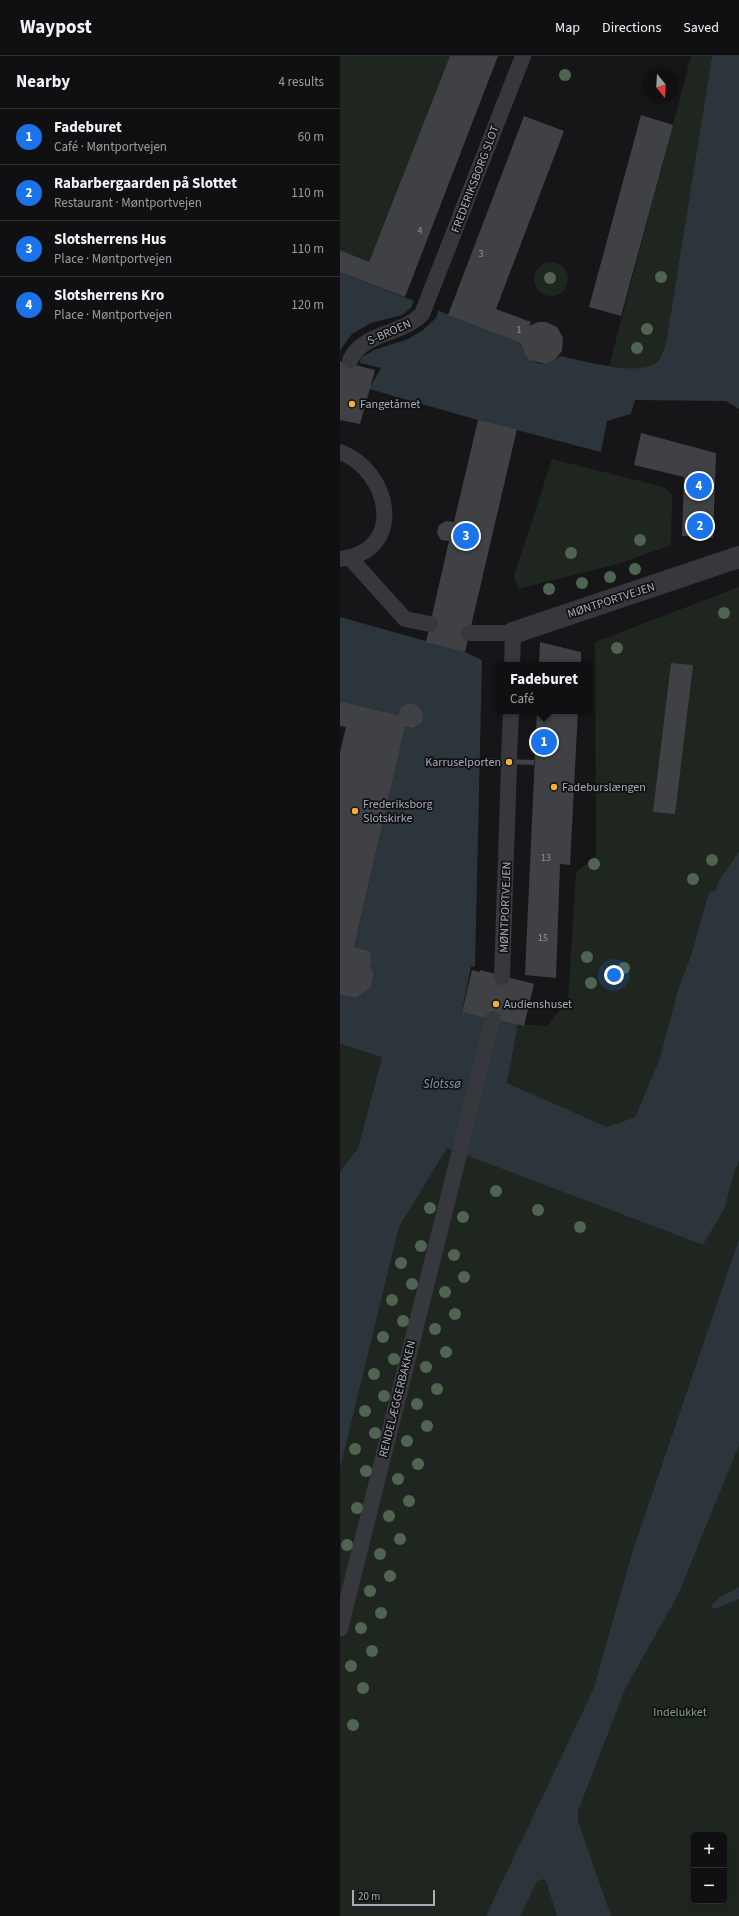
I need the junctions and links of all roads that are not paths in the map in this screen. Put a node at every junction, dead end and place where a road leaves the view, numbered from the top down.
1 (523, 56) edge
2 (427, 303) joint
3 (350, 360) dead end
4 (340, 452) edge
5 (739, 557) edge
6 (345, 559) edge
7 (430, 624) dead end
8 (470, 633) dead end
9 (513, 633) junction
10 (512, 662) edge
11 (511, 714) edge
12 (502, 977) dead end
13 (493, 1019) dead end
14 (340, 1629) edge

1 - 2 lane, FREDERIKSBORG SLOT
2 - 3 lane, S-BROEN
4 - 6 lane
5 - 9 street, MØNTPORTVEJEN
6 - 7 lane
8 - 9 lane
9 - 10 lane
11 - 12 lane, MØNTPORTVEJEN
13 - 14 lane, RENDELÆGGERBAKKEN

